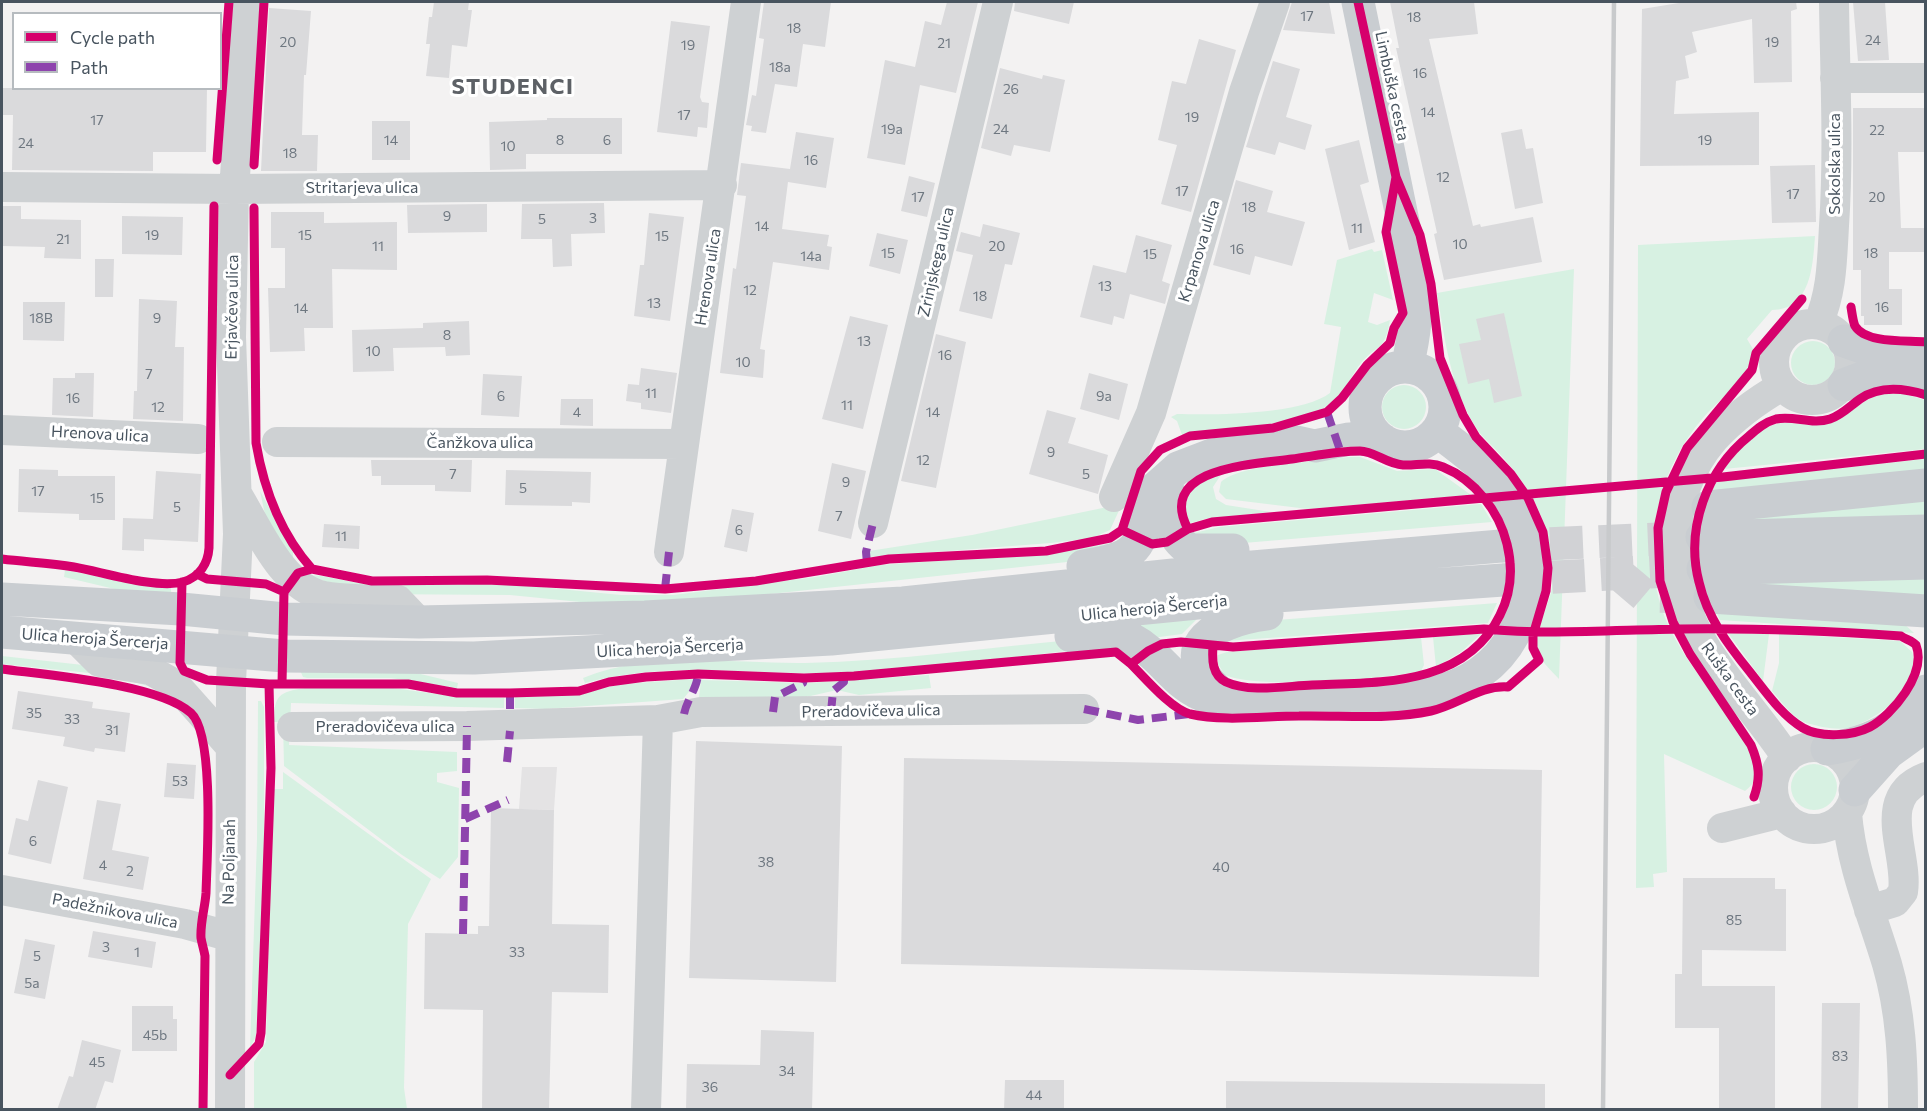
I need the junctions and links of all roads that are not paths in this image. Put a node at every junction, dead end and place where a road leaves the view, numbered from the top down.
1 (248, 2) edge
2 (746, 2) edge
3 (998, 2) edge
4 (1275, 2) edge
5 (1358, 2) edge
6 (1834, 2) edge
7 (1834, 78) junction
8 (1926, 78) edge
9 (722, 185) junction
10 (2, 187) edge
11 (234, 189) junction
12 (1831, 333) junction
13 (1926, 356) edge
14 (1407, 367) junction
15 (1926, 376) edge
16 (1844, 384) junction
17 (1782, 386) junction
18 (1366, 395) junction
19 (2, 430) edge
20 (1437, 431) junction
21 (198, 439) dead end
22 (1383, 440) junction
23 (277, 442) dead end
24 (1297, 442) junction
25 (683, 444) junction
26 (1167, 480) junction
27 (1916, 484) edge
28 (236, 493) junction
29 (1114, 497) dead end
30 (873, 523) dead end
31 (1926, 531) edge
32 (1501, 546) tunnel mouth
33 (669, 552) dead end
34 (1314, 561) junction
35 (1926, 563) edge
36 (1503, 580) tunnel mouth
37 (1337, 590) junction
38 (987, 594) junction
39 (2, 599) edge
40 (236, 614) junction
41 (1918, 619) edge
42 (418, 622) junction
43 (998, 624) junction
44 (2, 632) edge
45 (76, 639) junction
46 (233, 651) junction
47 (1926, 691) edge
48 (1229, 700) junction
49 (1084, 708) dead end
50 (658, 720) junction
51 (1926, 726) edge
52 (292, 727) dead end
53 (230, 746) junction
54 (1827, 749) junction
55 (1786, 758) junction
56 (1926, 777) edge
57 (1851, 801) junction
58 (1794, 821) junction
59 (1722, 828) dead end
60 (2, 890) edge
61 (1869, 910) junction
62 (228, 936) junction
63 (230, 1110) edge
64 (646, 1110) edge
65 (1903, 1110) edge

1 - 11 street, Erjavčeva ulica
2 - 9 street, Hrenova ulica
3 - 30 street, Zrinjskega ulica
4 - 29 street, Krpanova ulica
5 - 14 main road, Limbuška cesta
6 - 7 street, Sokolska ulica
7 - 8 street
7 - 12 street, Sokolska ulica
9 - 11 street, Stritarjeva ulica
9 - 25 street, Hrenova ulica
10 - 11 street, Stritarjeva ulica
11 - 28 street, Erjavčeva ulica
12 - 13 main road
12 - 16 street
12 - 17 street
14 - 18 main road
14 - 20 main road
15 - 16 main road
16 - 17 street
17 - 55 street, Ruška cesta
18 - 22 main road
18 - 24 main road
19 - 21 street, Hrenova ulica
20 - 22 main road
20 - 48 main road
22 - 24 main road
23 - 25 street, Čanžkova ulica
24 - 26 main road
25 - 33 street, Hrenova ulica
26 - 34 main road
26 - 38 main road
27 - 31 main road
28 - 40 street, Erjavčeva ulica
28 - 42 street
32 - 34 main road
34 - 38 main road
35 - 41 main road
36 - 37 main road, Ulica heroja Šercerja
37 - 43 main road, Ulica heroja Šercerja
37 - 48 main road
38 - 42 main road
39 - 40 main road
40 - 42 main road
40 - 46 street, Na Poljanah
43 - 46 main road, Ulica heroja Šercerja
43 - 48 main road
44 - 45 main road, Ulica heroja Šercerja
45 - 46 main road, Ulica heroja Šercerja
45 - 53 street
46 - 53 street, Na Poljanah
47 - 54 main road
49 - 50 street, Preradovičeva ulica
50 - 52 street, Preradovičeva ulica
50 - 64 street
51 - 57 main road
53 - 62 street, Na Poljanah
54 - 55 street
54 - 57 street
55 - 58 street
56 - 61 street
57 - 58 street
57 - 61 street
58 - 59 street
58 - 61 street
60 - 62 street, Padežnikova ulica
61 - 65 street
62 - 63 street, Na Poljanah

